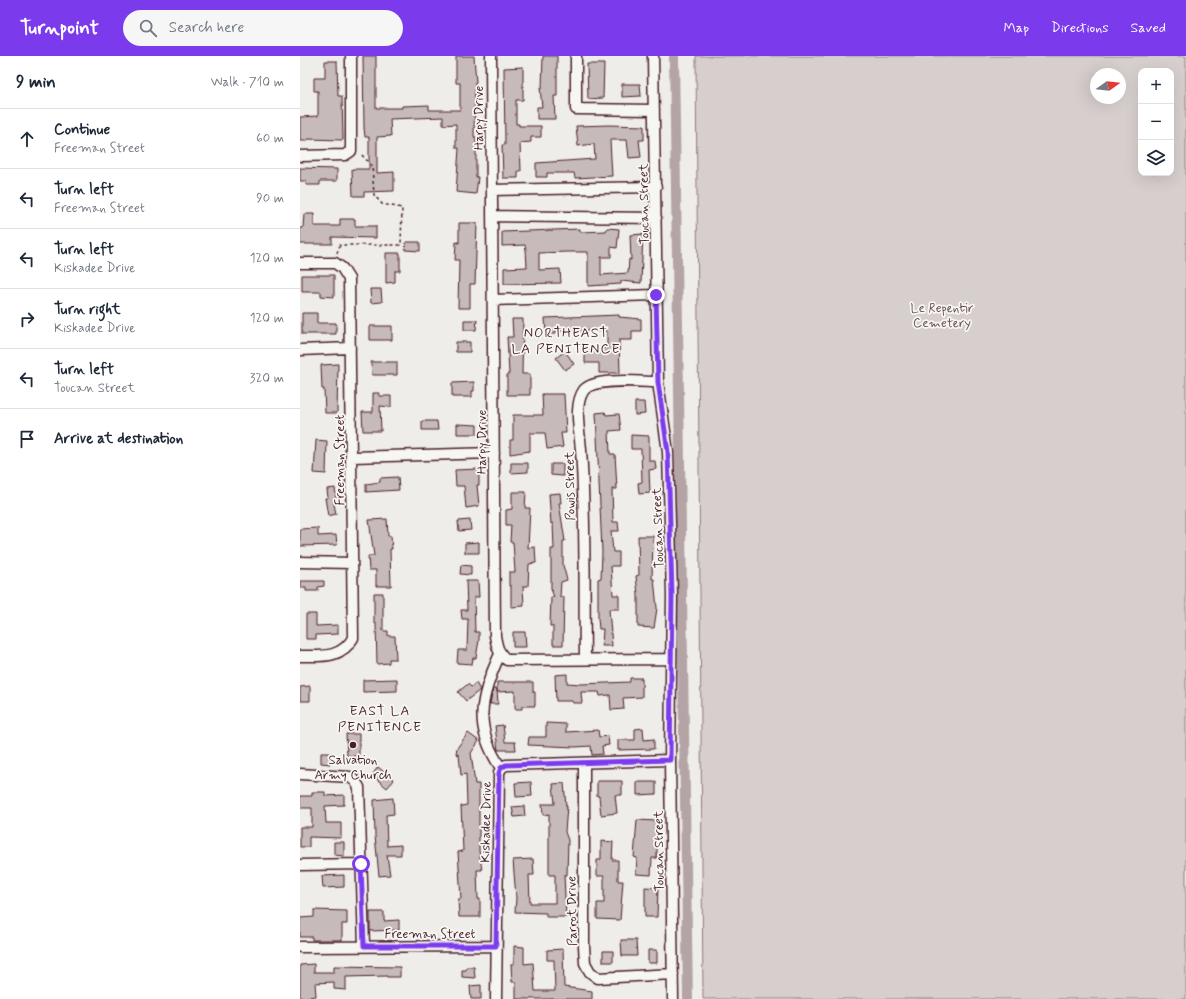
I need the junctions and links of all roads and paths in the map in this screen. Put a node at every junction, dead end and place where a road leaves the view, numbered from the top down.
1 (351, 56) edge
2 (491, 56) edge
3 (576, 56) edge
4 (653, 56) edge
5 (654, 110) junction
6 (350, 151) junction
7 (300, 156) edge
8 (656, 188) junction
9 (492, 190) junction
10 (492, 216) junction
11 (656, 218) junction
12 (300, 263) edge
13 (335, 263) junction
14 (656, 295) junction
15 (493, 300) junction
16 (350, 348) junction
17 (300, 350) edge
18 (658, 382) junction
19 (494, 453) junction
20 (352, 457) junction
21 (300, 562) edge
22 (352, 563) junction
23 (500, 654) junction
24 (300, 656) edge
25 (585, 659) junction
26 (671, 659) junction
27 (670, 760) junction
28 (584, 763) junction
29 (501, 768) junction
30 (300, 774) edge
31 (300, 864) edge
32 (361, 864) junction
33 (364, 946) junction
34 (496, 946) junction
35 (300, 947) edge
36 (673, 974) junction
37 (496, 999) edge
38 (673, 999) edge

1 - 6 street
2 - 9 street, Harpy Drive
3 - 5 street
4 - 5 street, Toucan Street
5 - 8 street, Toucan Street
6 - 7 street
6 - 13 path
8 - 9 street
8 - 11 street, Toucan Street
9 - 10 street, Harpy Drive
10 - 11 street
10 - 15 street, Harpy Drive
11 - 14 street, Toucan Street
12 - 13 street
13 - 16 street, Freeman Street
14 - 15 street
14 - 18 street, Toucan Street
15 - 19 street, Harpy Drive
16 - 17 street
16 - 20 street, Freeman Street
18 - 25 street, Powis Street
18 - 26 street, Toucan Street
19 - 20 street
19 - 23 street, Harpy Drive
20 - 22 street, Freeman Street
21 - 22 street
22 - 24 street, Freeman Street
23 - 25 street
23 - 29 street
25 - 26 street
26 - 27 street, Toucan Street
27 - 28 street, Kiskadee Drive
27 - 36 street, Toucan Street
28 - 29 street, Kiskadee Drive
28 - 36 street, Parrot Drive
29 - 34 street, Kiskadee Drive
30 - 32 street
31 - 32 street
32 - 33 street
33 - 34 street, Freeman Street
33 - 35 street, Freeman Street
34 - 37 street, Kiskadee Drive
36 - 38 street, Toucan Street

